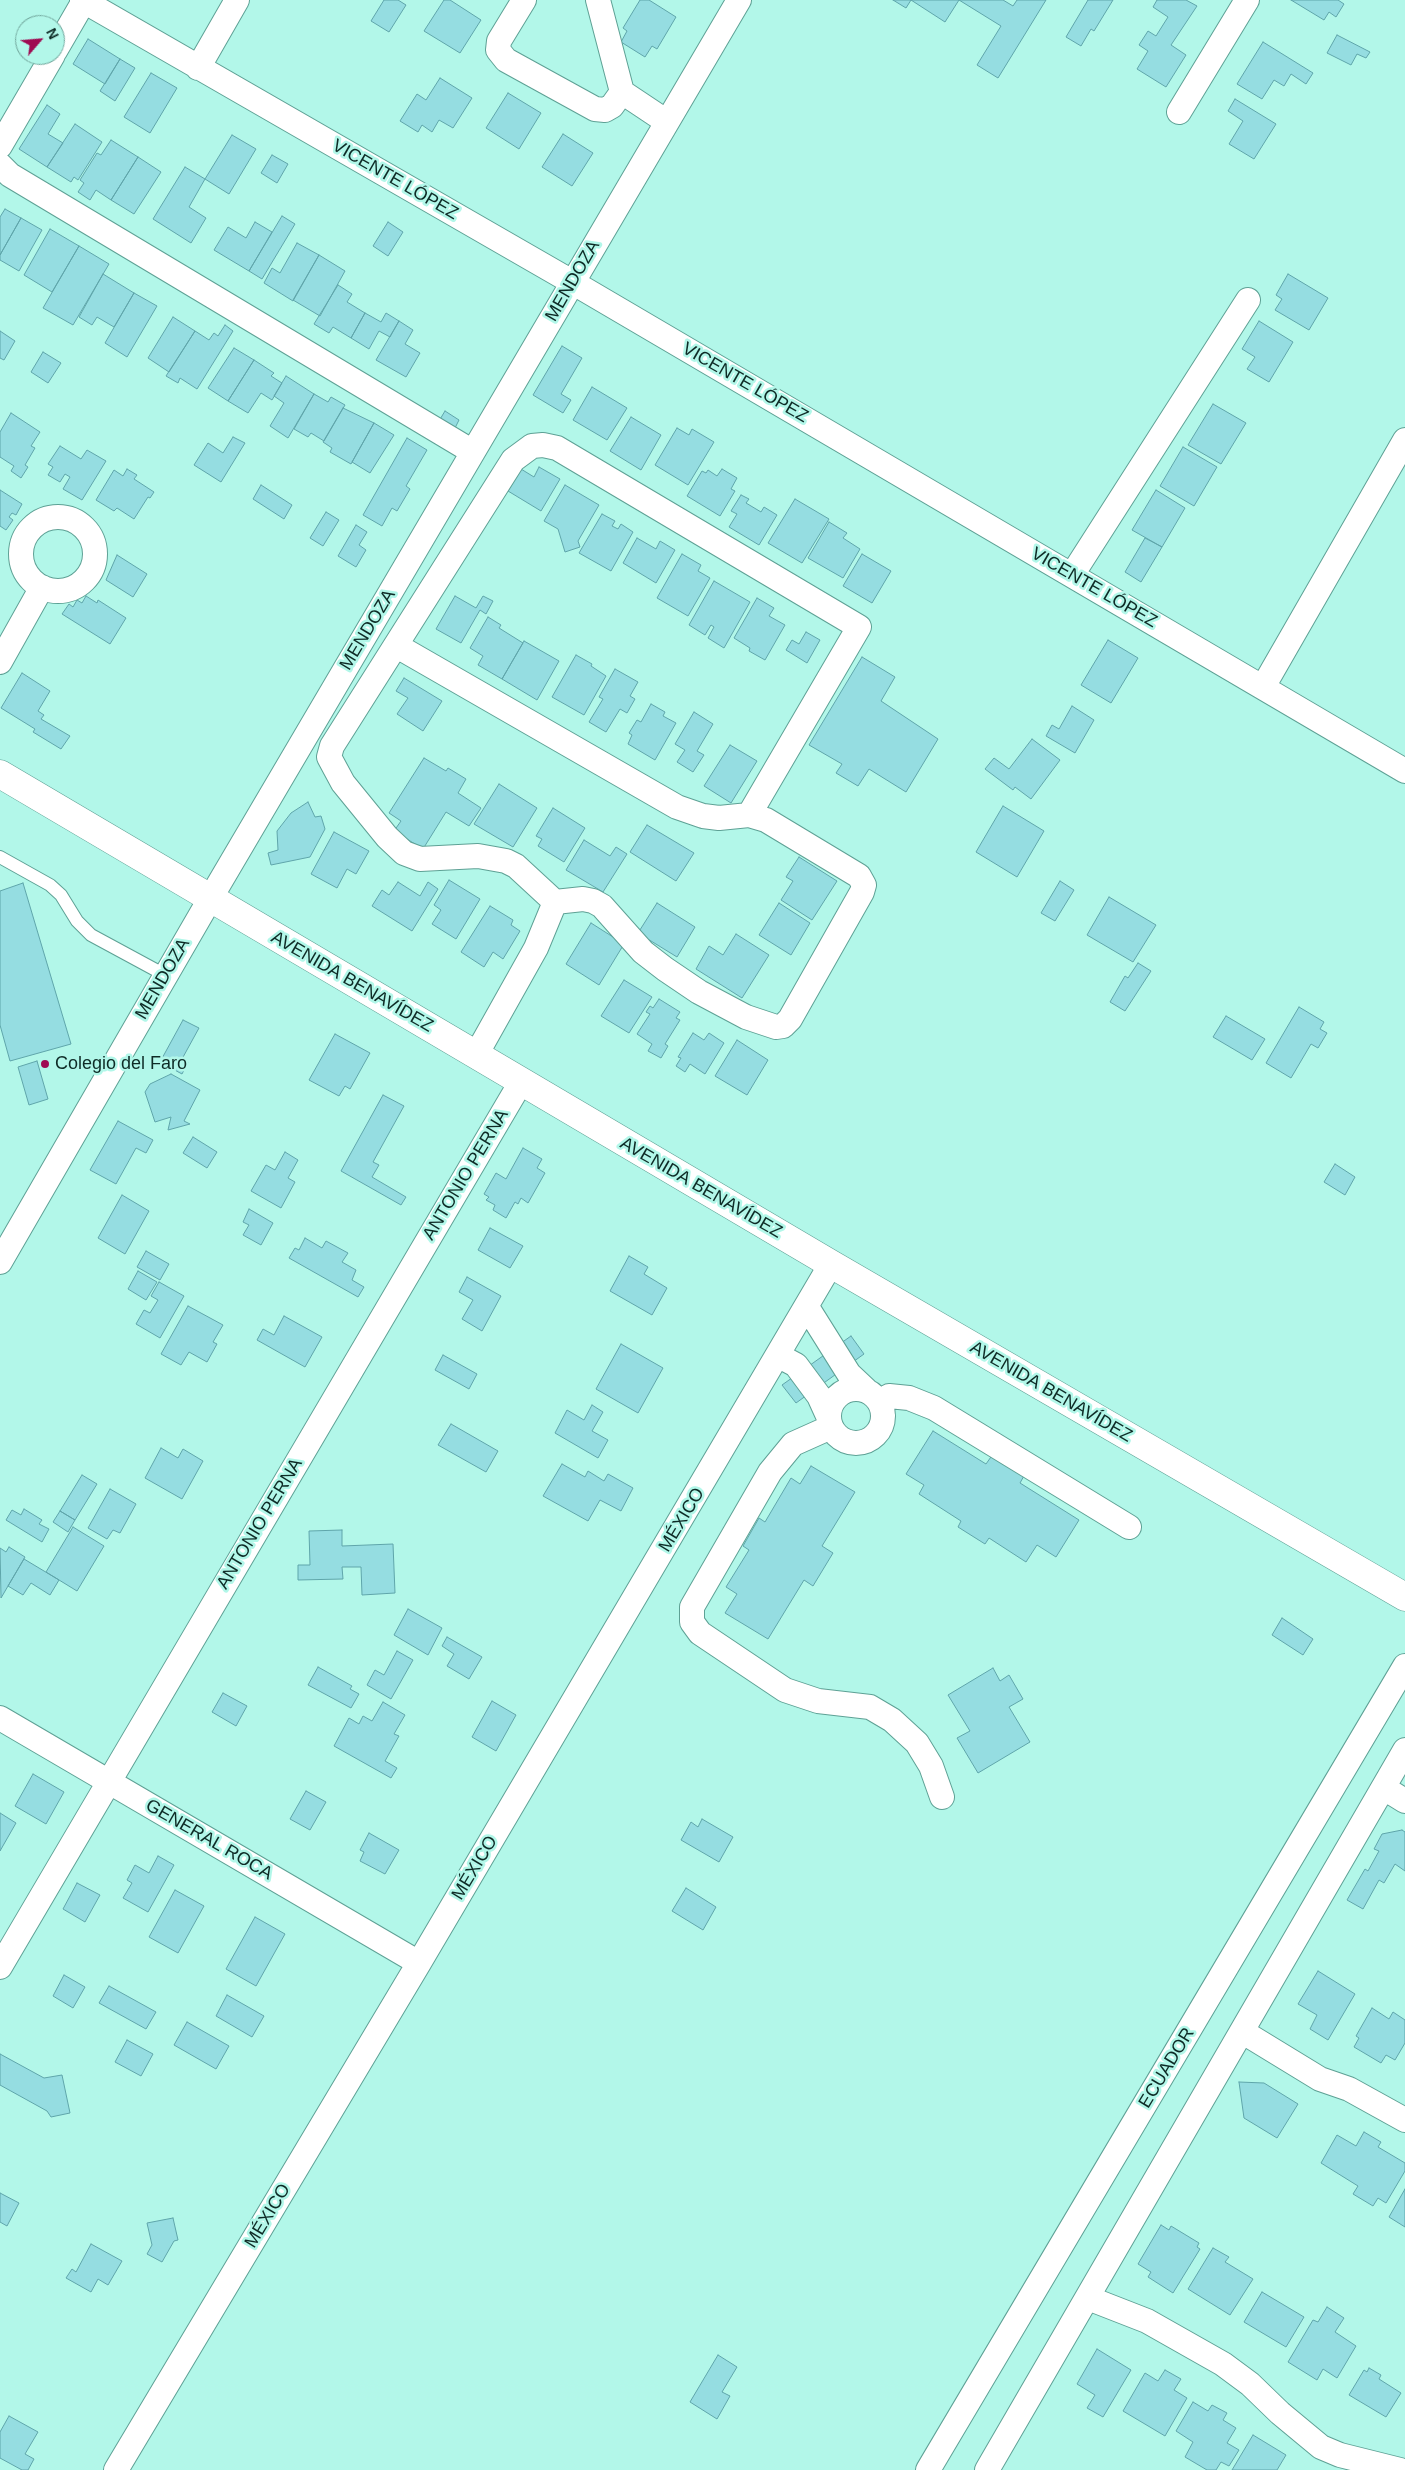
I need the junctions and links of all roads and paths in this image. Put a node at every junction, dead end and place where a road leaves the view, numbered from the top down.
1 (83, 0) edge
2 (237, 0) edge
3 (524, 0) edge
4 (598, 0) edge
5 (739, 0) edge
6 (1247, 0) edge
7 (65, 33) edge
8 (47, 65) edge
9 (198, 68) junction
10 (622, 92) junction
11 (1179, 112) dead end
12 (667, 122) junction
13 (0, 146) edge
14 (0, 165) edge
15 (572, 282) junction
16 (1248, 300) dead end
17 (1405, 440) edge
18 (473, 452) junction
19 (1072, 575) junction
20 (42, 587) dead end
21 (397, 646) junction
22 (0, 662) edge
23 (1263, 688) junction
24 (1405, 771) edge
25 (0, 774) edge
26 (749, 815) junction
27 (0, 857) edge
28 (210, 899) junction
29 (555, 902) junction
30 (166, 975) junction
31 (476, 1055) junction
32 (521, 1082) junction
33 (0, 1262) edge
34 (831, 1264) junction
35 (807, 1307) junction
36 (779, 1356) junction
37 (873, 1396) junction
38 (830, 1422) junction
39 (1129, 1527) dead end
40 (1405, 1597) edge
41 (1405, 1666) edge
42 (0, 1718) edge
43 (1405, 1750) edge
44 (108, 1782) junction
45 (1384, 1788) junction
46 (942, 1796) dead end
47 (1405, 1801) edge
48 (419, 1962) junction
49 (0, 1967) edge
50 (1243, 2032) junction
51 (1405, 2120) edge
52 (1088, 2298) junction
53 (116, 2470) edge
54 (928, 2470) edge
55 (987, 2470) edge
56 (1400, 2470) edge

1 - 7 street
1 - 9 street, VICENTE LÓPEZ
2 - 9 street
3 - 10 street
4 - 10 street
5 - 12 street, MENDOZA
6 - 11 street
8 - 13 street
9 - 15 street, VICENTE LÓPEZ
10 - 12 street
12 - 15 street, MENDOZA
14 - 18 street
15 - 18 street, MENDOZA
15 - 19 street, VICENTE LÓPEZ
16 - 19 street
17 - 23 street
18 - 28 street, MENDOZA
19 - 23 street, VICENTE LÓPEZ
20 - 22 street
21 - 26 street
21 - 26 street
21 - 29 street
23 - 24 street, VICENTE LÓPEZ
25 - 28 main road, AVENIDA BENAVÍDEZ
26 - 29 street
27 - 30 lane
28 - 30 street, MENDOZA
28 - 31 main road, AVENIDA BENAVÍDEZ
29 - 31 street
30 - 33 street, MENDOZA
31 - 32 main road, AVENIDA BENAVÍDEZ
32 - 34 main road, AVENIDA BENAVÍDEZ
32 - 44 street, ANTONIO PERNA
34 - 35 street, MÉXICO
34 - 40 main road, AVENIDA BENAVÍDEZ
35 - 36 street, MÉXICO
35 - 37 street
36 - 38 street
36 - 48 street, MÉXICO
37 - 38 street
37 - 38 street
37 - 39 street
38 - 46 street
41 - 54 street, ECUADOR
42 - 44 street, GENERAL ROCA
43 - 45 street
44 - 48 street, GENERAL ROCA
44 - 49 street, ANTONIO PERNA
45 - 47 street
45 - 50 street
48 - 53 street, MÉXICO
50 - 51 street
50 - 52 street
52 - 55 street
52 - 56 street

